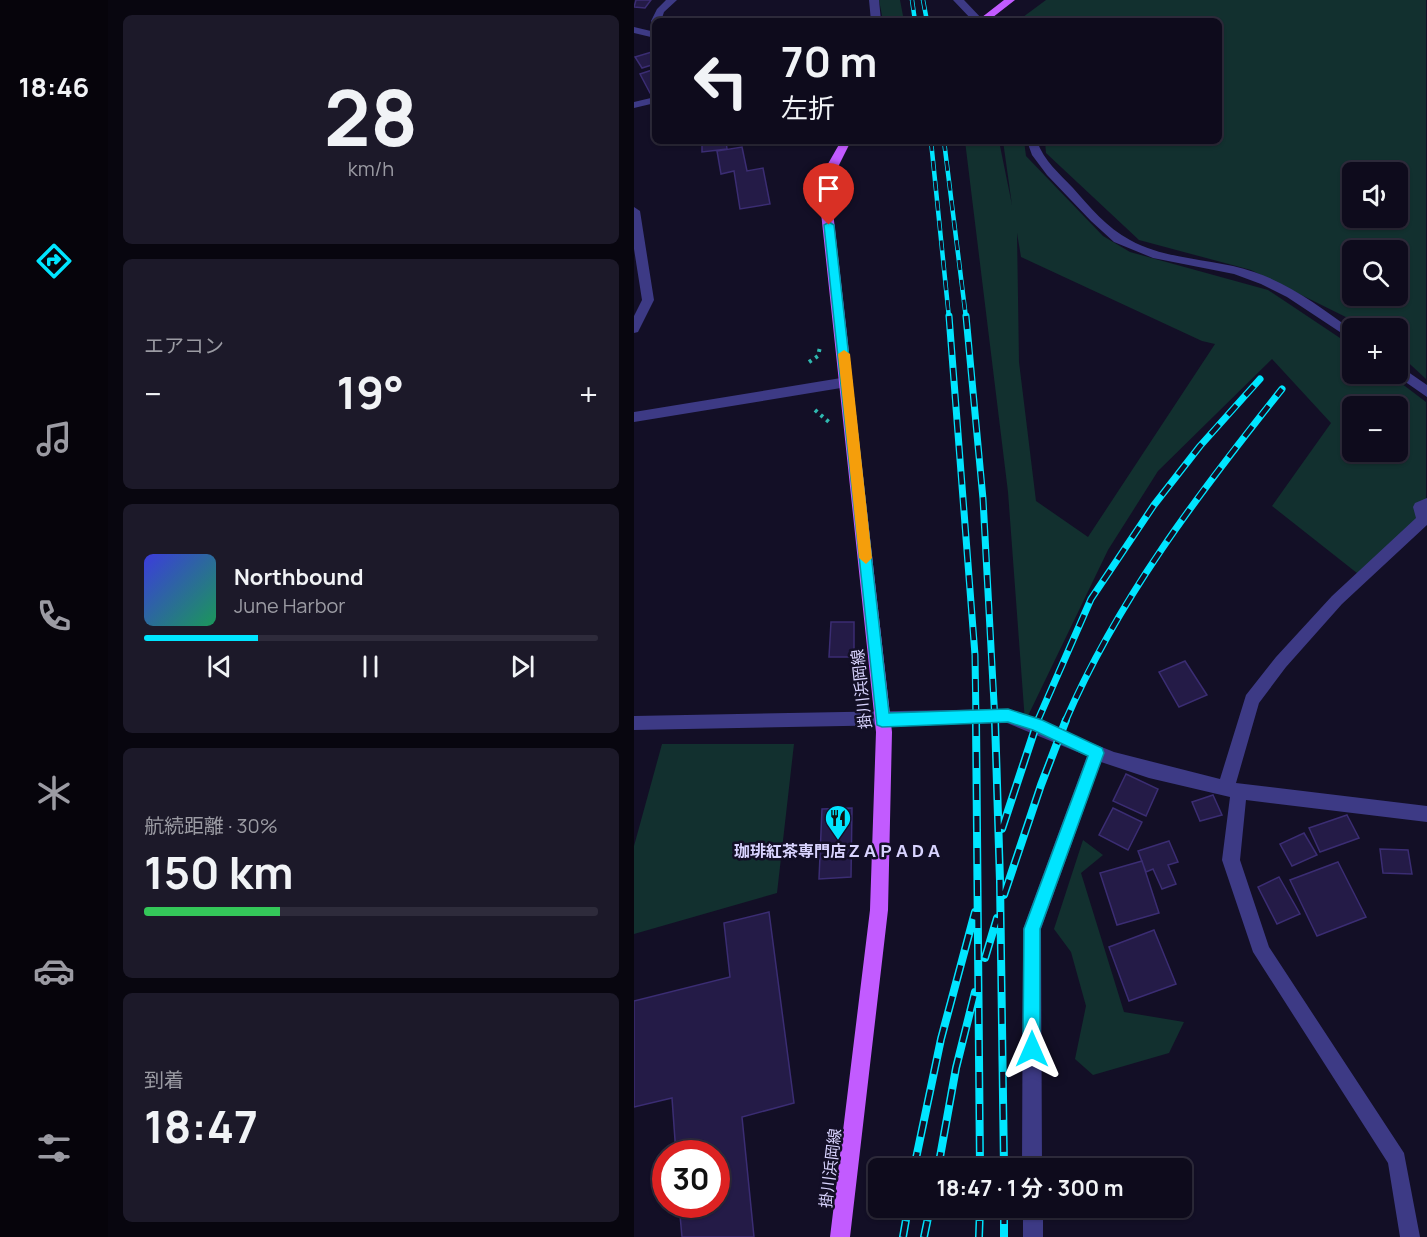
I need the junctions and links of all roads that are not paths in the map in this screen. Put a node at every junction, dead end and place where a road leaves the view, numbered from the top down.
1 (672, 0) edge
2 (874, 0) edge
3 (958, 0) edge
4 (1010, 0) edge
5 (657, 18) edge
6 (876, 18) edge
7 (977, 18) edge
8 (984, 18) edge
9 (634, 30) edge
10 (652, 34) edge
11 (652, 101) edge
12 (634, 105) edge
13 (844, 144) edge
14 (1033, 144) edge
15 (634, 211) edge
16 (634, 329) edge
17 (1342, 329) edge
18 (1408, 378) edge
19 (847, 382) junction
20 (1426, 392) edge
21 (634, 417) edge
22 (1426, 504) edge
23 (882, 720) junction
24 (634, 723) edge
25 (1096, 753) junction
26 (1233, 790) junction
27 (1426, 814) edge
28 (1032, 1158) edge
29 (1033, 1218) edge
30 (840, 1237) edge
31 (1033, 1237) edge
32 (1410, 1237) edge

1 - 5 street
2 - 6 street
3 - 7 street
4 - 8 main road
9 - 10 street
11 - 12 street
13 - 19 main road, 掛川浜岡線
14 - 17 street
15 - 16 street
18 - 20 street
19 - 21 street
19 - 23 main road, 掛川浜岡線
22 - 26 street
23 - 24 street
23 - 25 street
23 - 30 main road, 掛川浜岡線
25 - 26 street
25 - 28 street
26 - 27 street
26 - 32 street
29 - 31 street

